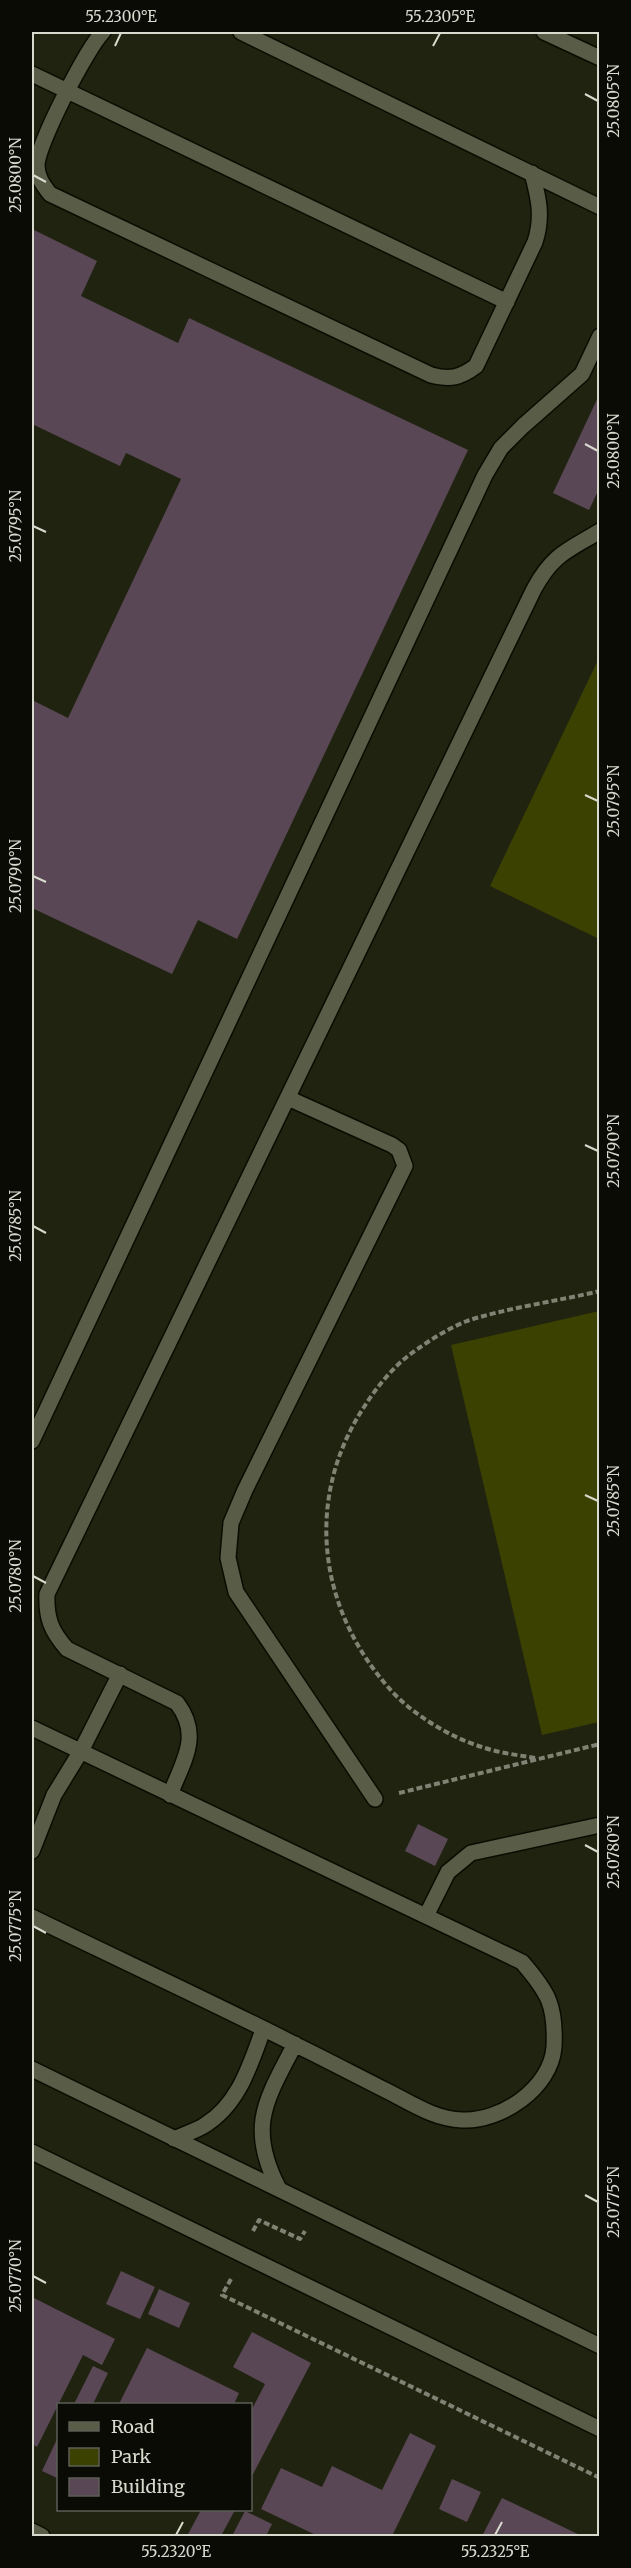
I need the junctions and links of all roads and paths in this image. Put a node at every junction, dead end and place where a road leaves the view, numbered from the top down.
1 (103, 32) edge
2 (241, 32) edge
3 (544, 32) edge
4 (600, 58) edge
5 (32, 74) edge
6 (67, 91) junction
7 (532, 173) junction
8 (600, 207) edge
9 (507, 302) junction
10 (600, 336) edge
11 (600, 531) edge
12 (288, 1098) junction
13 (600, 1292) edge
14 (32, 1441) edge
15 (120, 1674) junction
16 (32, 1728) edge
17 (600, 1744) edge
18 (81, 1751) junction
19 (536, 1758) junction
20 (170, 1795) junction
21 (375, 1799) joint
22 (600, 1825) edge
23 (32, 1851) edge
24 (426, 1916) junction
25 (32, 1917) edge
26 (263, 2030) junction
27 (295, 2044) junction
28 (32, 2069) edge
29 (174, 2139) junction
30 (32, 2152) edge
31 (278, 2187) junction
32 (600, 2346) edge
33 (600, 2429) edge
34 (32, 2531) edge
35 (42, 2536) edge

1 - 6 street
2 - 7 street
3 - 4 street
5 - 6 street
6 - 9 street
6 - 9 street
7 - 8 street
7 - 9 street
10 - 14 street
11 - 12 street
12 - 15 street
12 - 21 street
13 - 19 path
15 - 18 street
15 - 20 street
16 - 18 street
17 - 19 path
18 - 20 street
18 - 23 street
19 - 21 path
20 - 24 street
22 - 24 street
24 - 27 street
25 - 26 street
26 - 27 street
26 - 29 street
27 - 31 street
28 - 29 street
29 - 31 street
30 - 33 street
31 - 32 street
34 - 35 street

